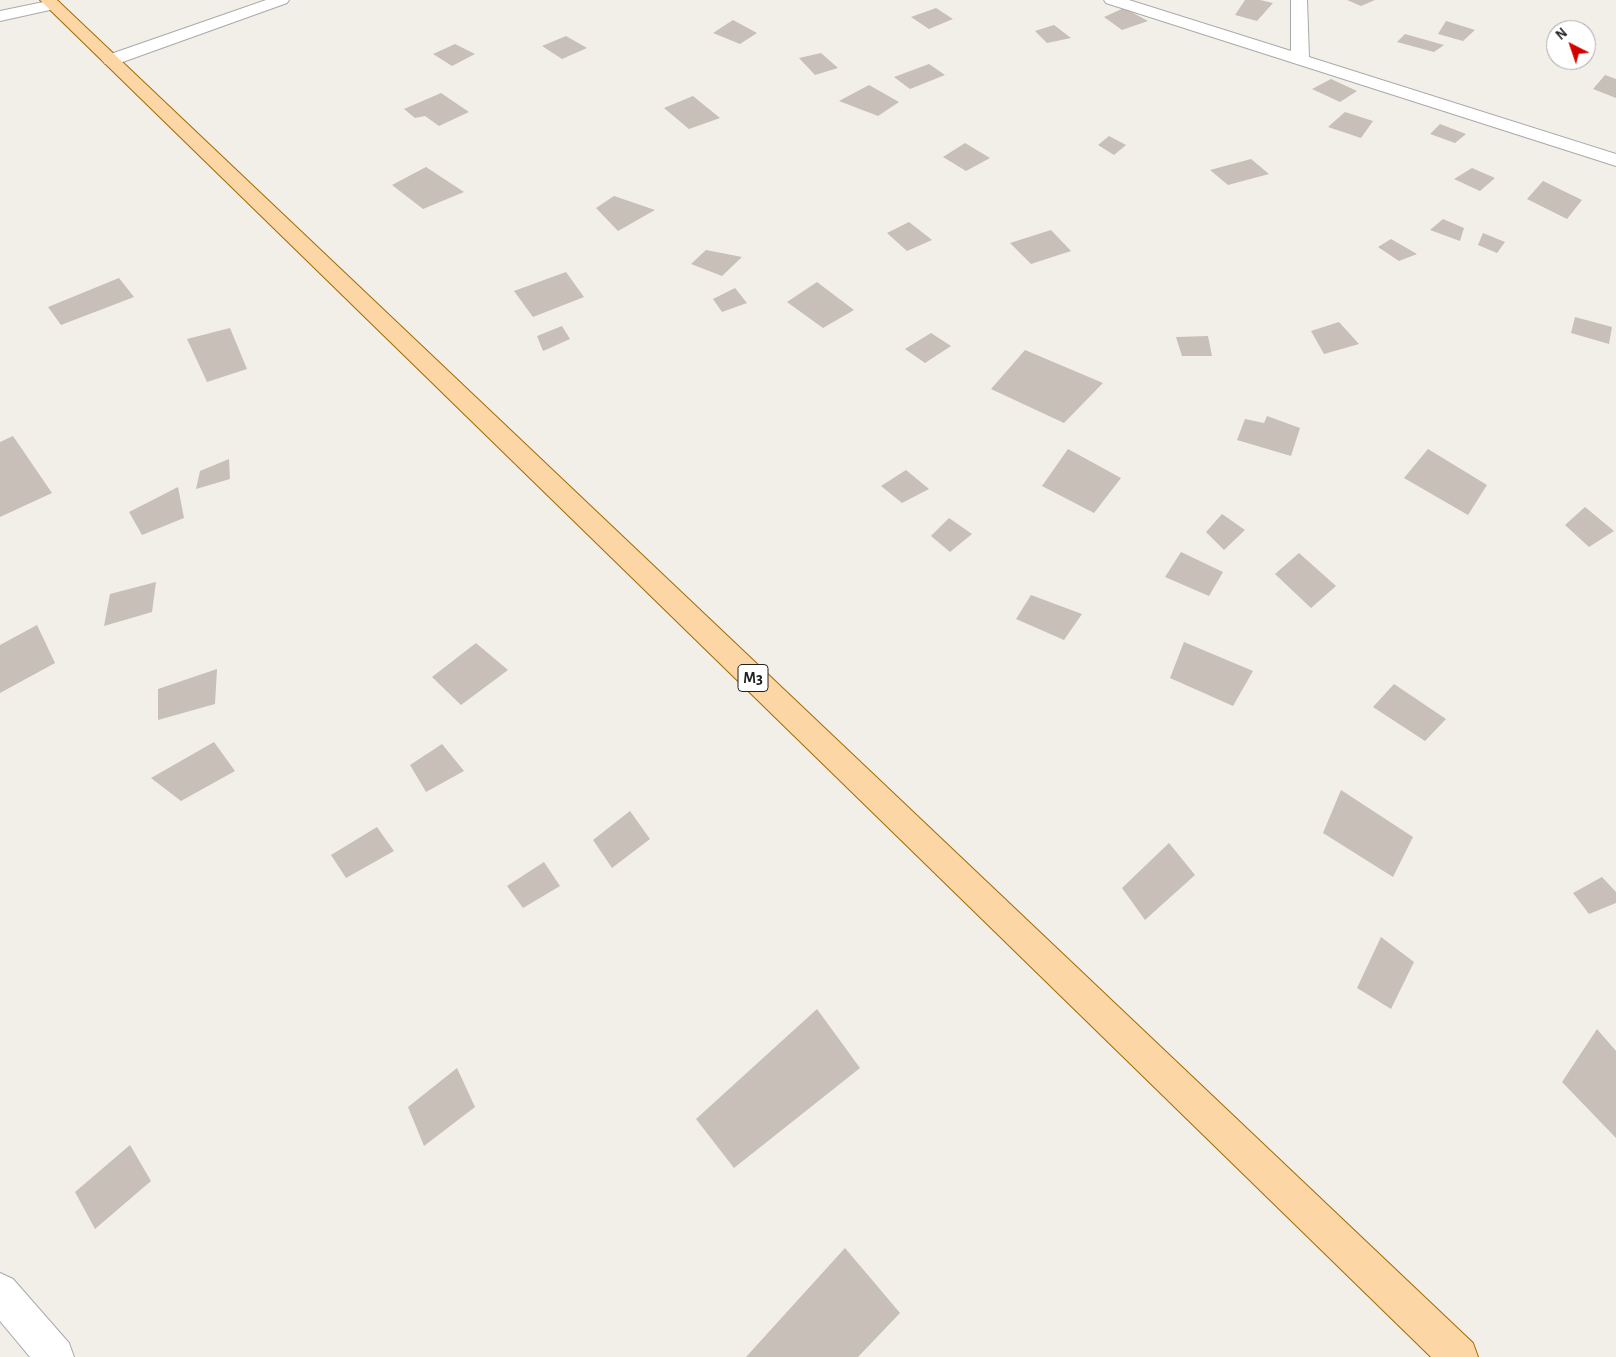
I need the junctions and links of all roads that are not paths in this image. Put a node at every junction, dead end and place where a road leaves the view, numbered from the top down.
1 (281, 0) edge
2 (1112, 0) edge
3 (1300, 0) edge
4 (50, 3) edge
5 (0, 16) edge
6 (1300, 59) junction
7 (111, 60) junction
8 (1616, 160) edge
9 (0, 1292) edge
10 (55, 1357) edge
11 (1459, 1357) edge

1 - 7 street
2 - 6 street
3 - 6 street
4 - 5 street
4 - 7 main road, M3
6 - 8 street
7 - 11 main road, M3
9 - 10 street

